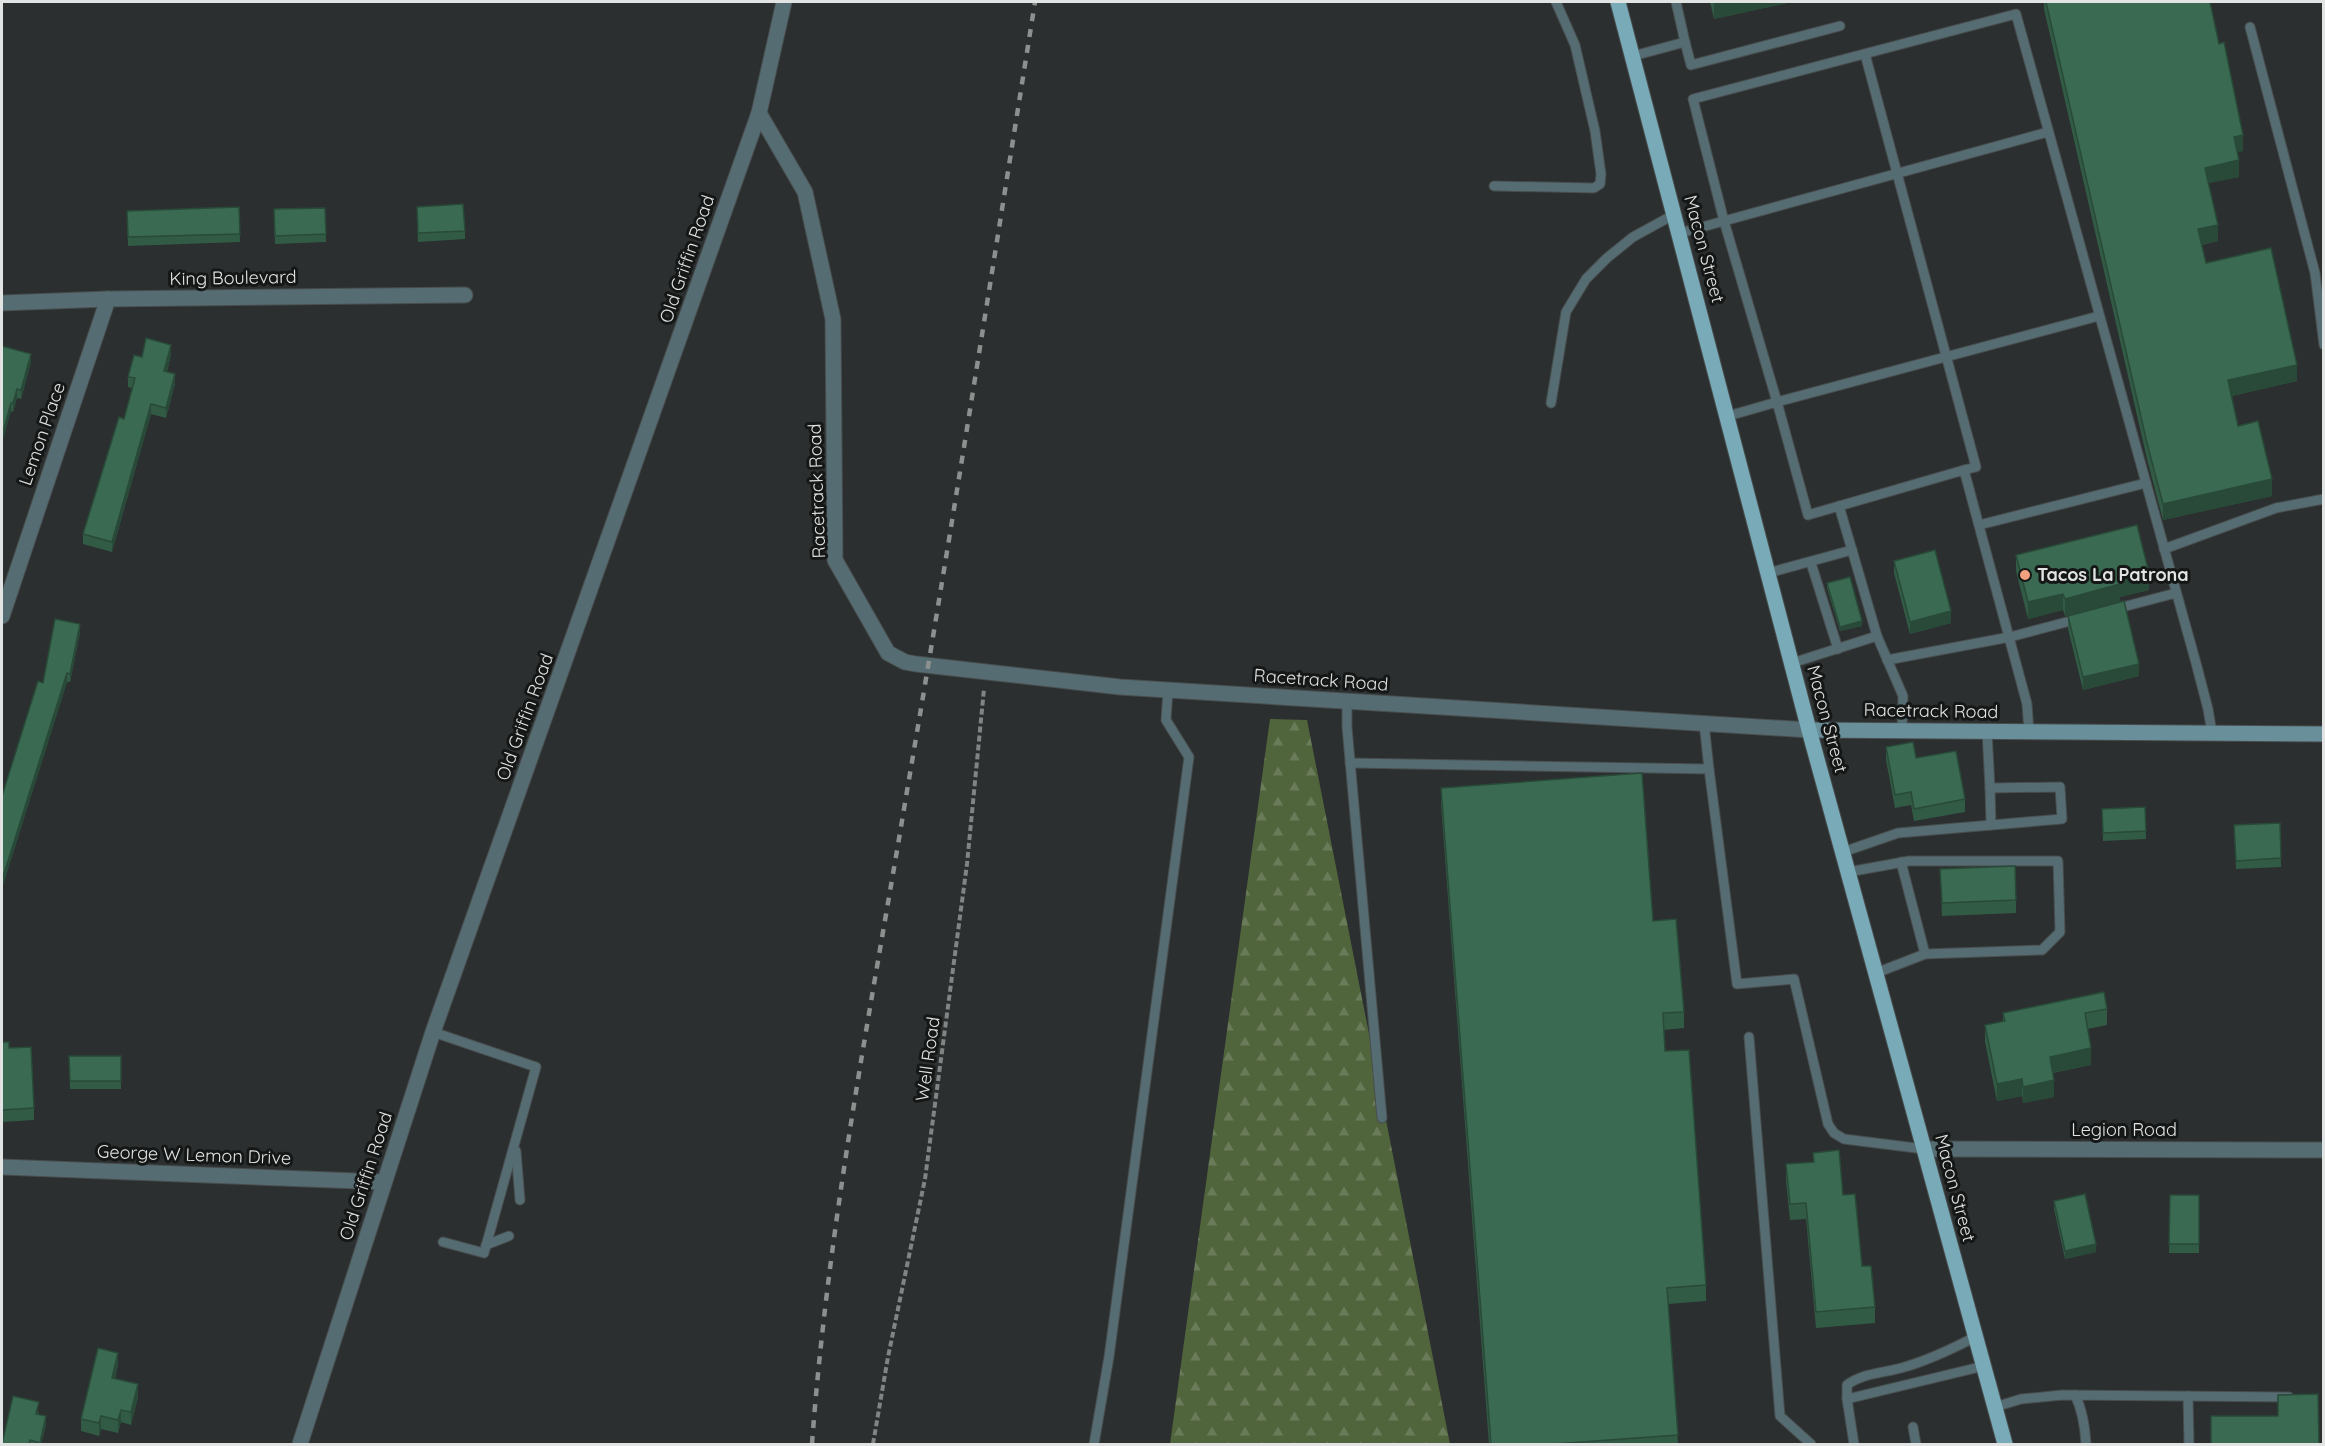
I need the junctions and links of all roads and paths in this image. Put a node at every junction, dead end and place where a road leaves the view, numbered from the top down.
1 (784, 2) edge
2 (1556, 2) edge
3 (1618, 2) edge
4 (1676, 2) edge
5 (1840, 26) dead end
6 (2250, 27) dead end
7 (1685, 42) junction
8 (1865, 54) junction
9 (1633, 56) junction
10 (759, 113) junction
11 (2048, 132) junction
12 (1897, 173) junction
13 (1494, 186) dead end
14 (1675, 214) junction
15 (1724, 221) junction
16 (1680, 233) junction
17 (465, 295) dead end
18 (108, 299) junction
19 (2, 303) edge
20 (2099, 316) junction
21 (2324, 345) edge
22 (1946, 355) junction
23 (1777, 402) junction
24 (1551, 403) dead end
25 (1728, 416) junction
26 (1964, 470) junction
27 (2146, 483) junction
28 (2324, 499) edge
29 (1839, 506) junction
30 (1979, 525) junction
31 (2164, 549) junction
32 (1852, 550) junction
33 (1811, 563) junction
34 (1768, 573) junction
35 (2176, 593) junction
36 (1866, 598) junction
37 (1855, 602) edge
38 (2110, 611) edge
39 (2, 616) edge
40 (2087, 617) edge
41 (1877, 636) junction
42 (2010, 637) junction
43 (1838, 649) junction
44 (1887, 660) junction
45 (1792, 663) junction
46 (985, 673) junction
47 (1168, 690) junction
48 (1347, 702) junction
49 (1704, 723) junction
50 (1809, 730) junction
51 (1902, 730) junction
52 (1988, 731) junction
53 (2029, 732) junction
54 (2212, 733) junction
55 (2324, 734) edge
56 (1350, 763) junction
57 (1709, 769) junction
58 (1990, 788) junction
59 (1991, 825) junction
60 (1843, 852) junction
61 (1901, 862) junction
62 (1848, 872) junction
63 (1925, 954) junction
64 (1876, 974) junction
65 (433, 1032) junction
66 (1749, 1037) dead end
67 (1382, 1118) dead end
68 (515, 1145) junction
69 (1923, 1149) junction
70 (2324, 1150) edge
71 (2, 1167) edge
72 (384, 1182) junction
73 (520, 1200) dead end
74 (509, 1236) dead end
75 (443, 1242) dead end
76 (485, 1249) junction
77 (1976, 1337) junction
78 (1984, 1366) junction
79 (2075, 1395) junction
80 (2188, 1396) junction
81 (2299, 1398) edge
82 (1847, 1399) junction
83 (1995, 1407) junction
84 (1913, 1427) dead end
85 (300, 1444) edge
86 (873, 1444) edge
87 (1094, 1444) edge
88 (1811, 1444) edge
89 (1854, 1444) edge
90 (1916, 1444) edge
91 (2005, 1444) edge
92 (2086, 1444) edge
93 (2189, 1444) edge

1 - 10 street, Old Griffin Road
2 - 13 lane
3 - 9 main road, Macon Street
4 - 7 lane
5 - 7 lane
6 - 21 lane
7 - 9 lane
8 - 11 lane
8 - 12 lane
8 - 15 lane
9 - 14 main road, Macon Street
10 - 46 street, Racetrack Road
10 - 65 street, Old Griffin Road
11 - 12 lane
11 - 20 lane
12 - 15 lane
12 - 22 lane
14 - 16 main road, Macon Street
14 - 24 lane
15 - 16 lane
15 - 23 lane
16 - 25 main road, Macon Street
17 - 18 street, King Boulevard
18 - 19 street, King Boulevard
18 - 39 street, Lemon Place
20 - 22 lane
20 - 27 lane
22 - 23 lane
22 - 26 lane
23 - 25 lane
23 - 29 lane
25 - 34 main road, Macon Street
26 - 29 lane
26 - 30 lane
27 - 30 lane
27 - 31 lane
28 - 31 lane
29 - 32 lane
30 - 42 lane
31 - 35 lane
32 - 33 lane
32 - 36 lane
33 - 34 lane
33 - 43 lane
34 - 45 main road, Macon Street
35 - 38 lane
35 - 54 lane
36 - 37 lane
36 - 41 lane
40 - 42 lane
41 - 43 lane
41 - 44 lane
42 - 44 lane
42 - 53 lane
43 - 45 lane
44 - 51 lane
45 - 50 main road, Macon Street
46 - 47 street, Racetrack Road
46 - 86 path, Well Road
47 - 48 street, Racetrack Road
47 - 87 lane
48 - 49 street, Racetrack Road
48 - 56 lane
49 - 50 street, Racetrack Road
49 - 57 lane
50 - 51 street, Racetrack Road
50 - 60 main road, Macon Street
51 - 52 street, Racetrack Road
52 - 53 street, Racetrack Road
52 - 58 lane
53 - 54 street, Racetrack Road
54 - 55 street, Racetrack Road
56 - 57 lane
56 - 67 lane
57 - 69 lane
58 - 59 lane
58 - 59 lane
59 - 60 lane
60 - 62 main road, Macon Street
61 - 62 lane
61 - 63 lane
61 - 63 lane
62 - 64 main road, Macon Street
63 - 64 lane
64 - 69 main road, Macon Street
65 - 68 lane
65 - 72 street, Old Griffin Road
66 - 88 lane
68 - 73 lane
68 - 76 lane
69 - 70 street, Legion Road
69 - 77 main road, Macon Street
71 - 72 street, George W Lemon Drive
72 - 85 street, Old Griffin Road
74 - 76 lane
75 - 76 lane
77 - 78 main road, Macon Street
77 - 82 lane
78 - 82 lane
78 - 83 main road, Macon Street
79 - 80 lane
79 - 83 lane
79 - 92 lane
80 - 81 lane
80 - 93 lane
82 - 89 lane
83 - 91 main road, Macon Street
84 - 90 lane

